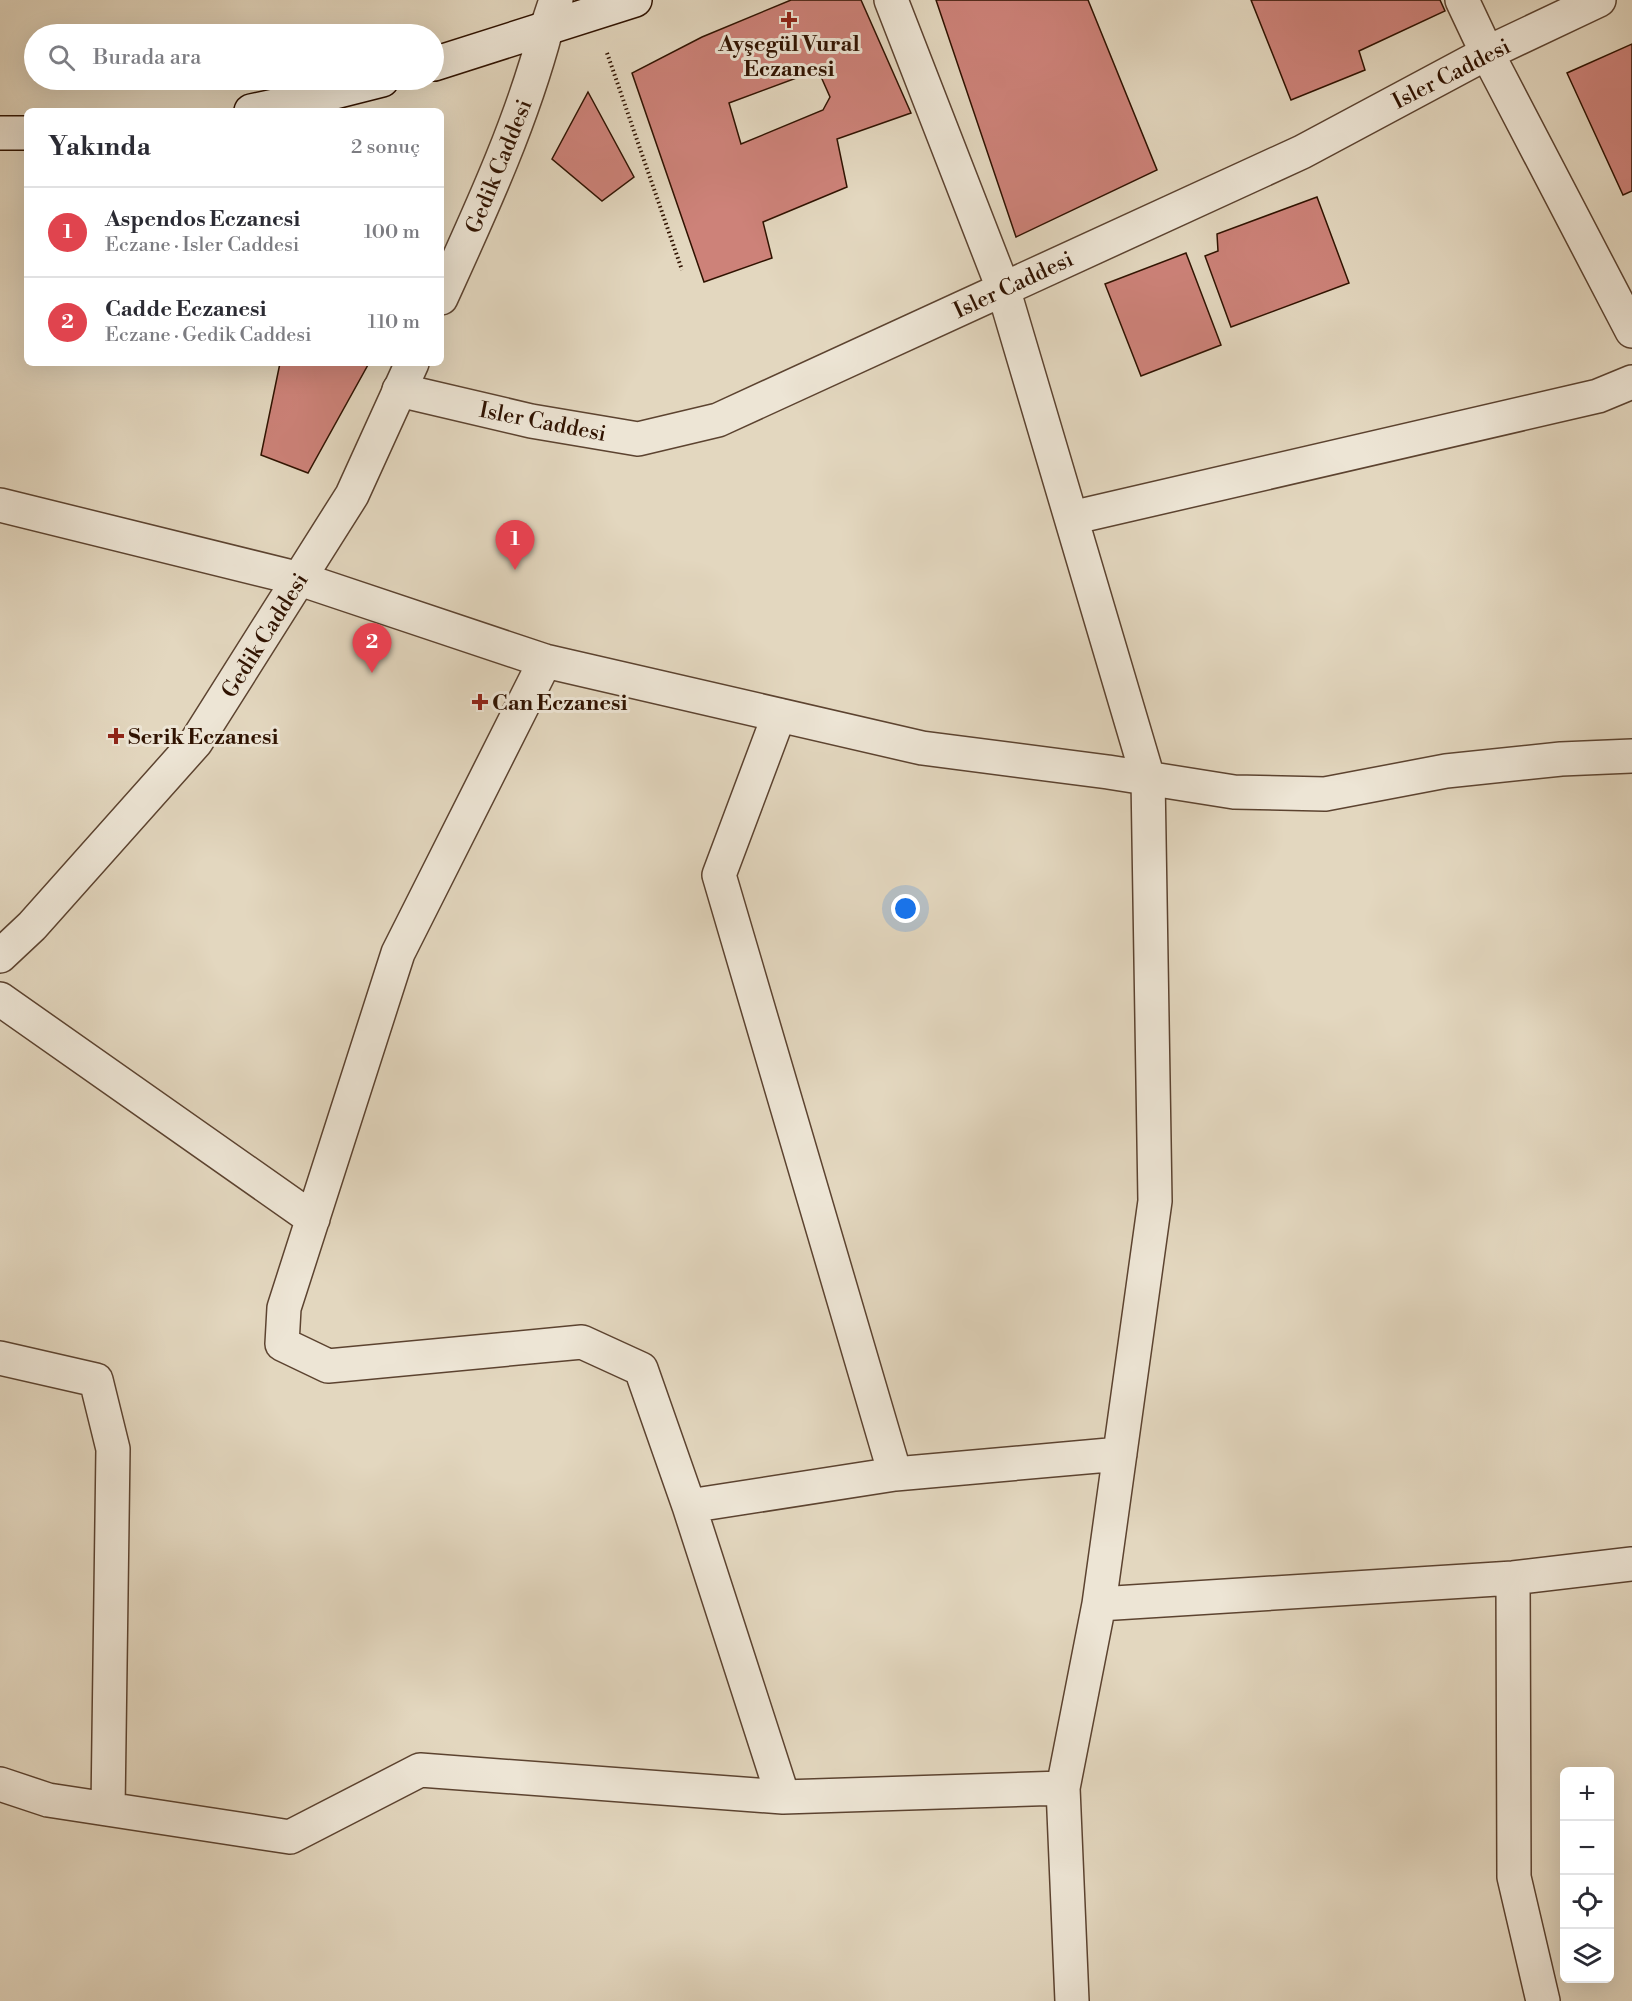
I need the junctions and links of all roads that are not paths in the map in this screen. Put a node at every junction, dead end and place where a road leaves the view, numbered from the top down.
1 (635, 0) edge
2 (891, 0) edge
3 (1461, 0) edge
4 (1599, 0) edge
5 (551, 15) edge
6 (1487, 53) junction
7 (444, 60) edge
8 (342, 90) edge
9 (265, 108) edge
10 (0, 133) edge
11 (24, 133) edge
12 (1004, 288) junction
13 (444, 291) edge
14 (1632, 331) edge
15 (406, 376) edge
16 (1632, 382) edge
17 (0, 505) edge
18 (1071, 518) junction
19 (300, 579) junction
20 (545, 661) junction
21 (779, 715) junction
22 (1632, 756) edge
23 (1148, 778) junction
24 (0, 956) edge
25 (0, 999) edge
26 (313, 1219) junction
27 (0, 1358) edge
28 (1120, 1454) junction
29 (895, 1474) junction
30 (689, 1506) junction
31 (1632, 1564) edge
32 (1512, 1578) junction
33 (1099, 1604) junction
34 (0, 1785) edge
35 (1063, 1788) junction
36 (783, 1797) junction
37 (108, 1809) junction
38 (1072, 2001) edge
39 (1543, 2001) edge

1 - 5 street
2 - 12 street
3 - 6 street
4 - 6 street, Isler Caddesi
5 - 7 street
5 - 13 street, Gedik Caddesi
6 - 12 street, Isler Caddesi
6 - 14 street
8 - 9 street
10 - 11 street
12 - 15 street, Isler Caddesi
12 - 18 street
15 - 19 street, Gedik Caddesi
16 - 18 street
17 - 19 street
18 - 23 street
19 - 20 street
19 - 24 street, Gedik Caddesi
20 - 21 street
20 - 26 street
21 - 23 street
21 - 29 street
22 - 23 street
23 - 28 street
25 - 26 street
26 - 30 street
27 - 37 street
28 - 29 street
28 - 33 street
29 - 30 street
30 - 36 street
31 - 32 street
32 - 33 street
32 - 39 street
33 - 35 street
34 - 37 street
35 - 36 street
35 - 38 street
36 - 37 street

